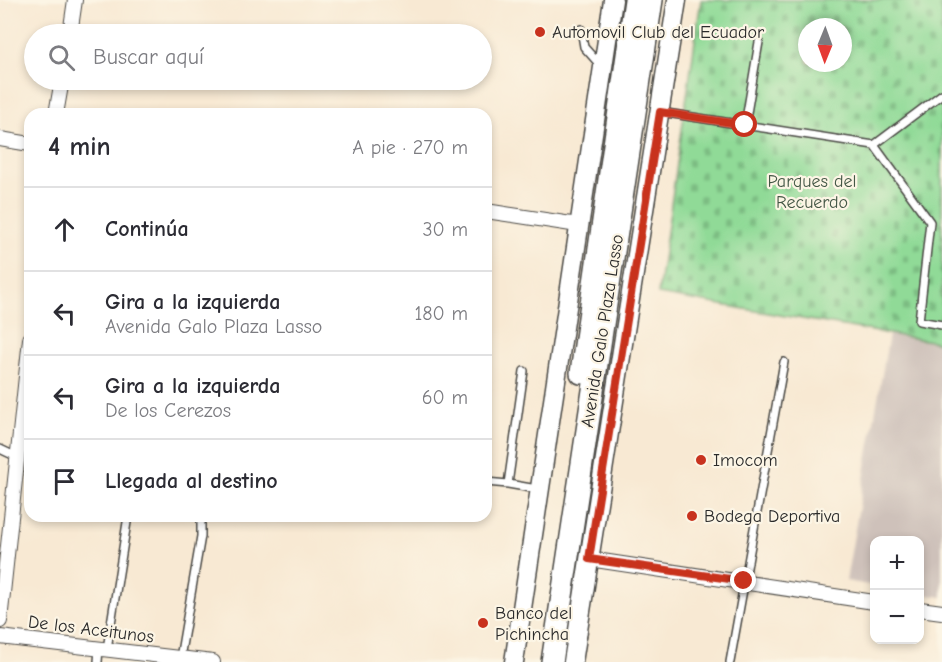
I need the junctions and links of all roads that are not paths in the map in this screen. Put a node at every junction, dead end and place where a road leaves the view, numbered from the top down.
1 (75, 0) edge
2 (613, 0) edge
3 (635, 0) edge
4 (652, 0) edge
5 (677, 0) edge
6 (71, 24) edge
7 (581, 30) dead end
8 (759, 42) dead end
9 (603, 68) junction
10 (60, 90) edge
11 (942, 93) edge
12 (57, 108) edge
13 (660, 112) junction
14 (745, 125) junction
15 (0, 139) edge
16 (24, 143) edge
17 (874, 145) junction
18 (492, 213) edge
19 (578, 225) junction
20 (942, 325) edge
21 (784, 362) dead end
22 (524, 371) dead end
23 (24, 393) edge
24 (0, 449) edge
25 (17, 457) junction
26 (492, 483) edge
27 (508, 484) junction
28 (539, 490) junction
29 (127, 522) edge
30 (201, 522) edge
31 (589, 559) junction
32 (744, 581) junction
33 (870, 601) edge
34 (924, 610) edge
35 (942, 612) edge
36 (0, 621) edge
37 (0, 637) edge
38 (102, 653) edge
39 (180, 658) junction
40 (213, 662) edge
41 (514, 662) edge
42 (539, 662) edge
43 (552, 662) edge
44 (573, 662) edge
45 (730, 662) edge

1 - 6 street
2 - 9 main road
3 - 42 main road, Avenida Galo Plaza Lasso
4 - 43 main road, Avenida Galo Plaza Lasso
5 - 13 main road, Avenida Galo Plaza Lasso
7 - 9 lane
8 - 14 lane
9 - 19 main road
10 - 12 street
11 - 17 lane
13 - 14 lane
13 - 31 main road, Avenida Galo Plaza Lasso
14 - 17 lane
15 - 16 street
17 - 20 lane
18 - 19 street
19 - 28 main road
21 - 32 lane
22 - 27 lane
23 - 25 street
24 - 25 lane
25 - 36 street
26 - 27 lane
27 - 28 lane
28 - 41 main road
29 - 38 lane
30 - 39 lane
31 - 32 street
31 - 44 main road, Avenida Galo Plaza Lasso
32 - 33 street
32 - 45 lane
34 - 35 street
37 - 38 street, De los Aceitunos
38 - 39 street, De los Aceitunos
39 - 40 street, De los Aceitunos

